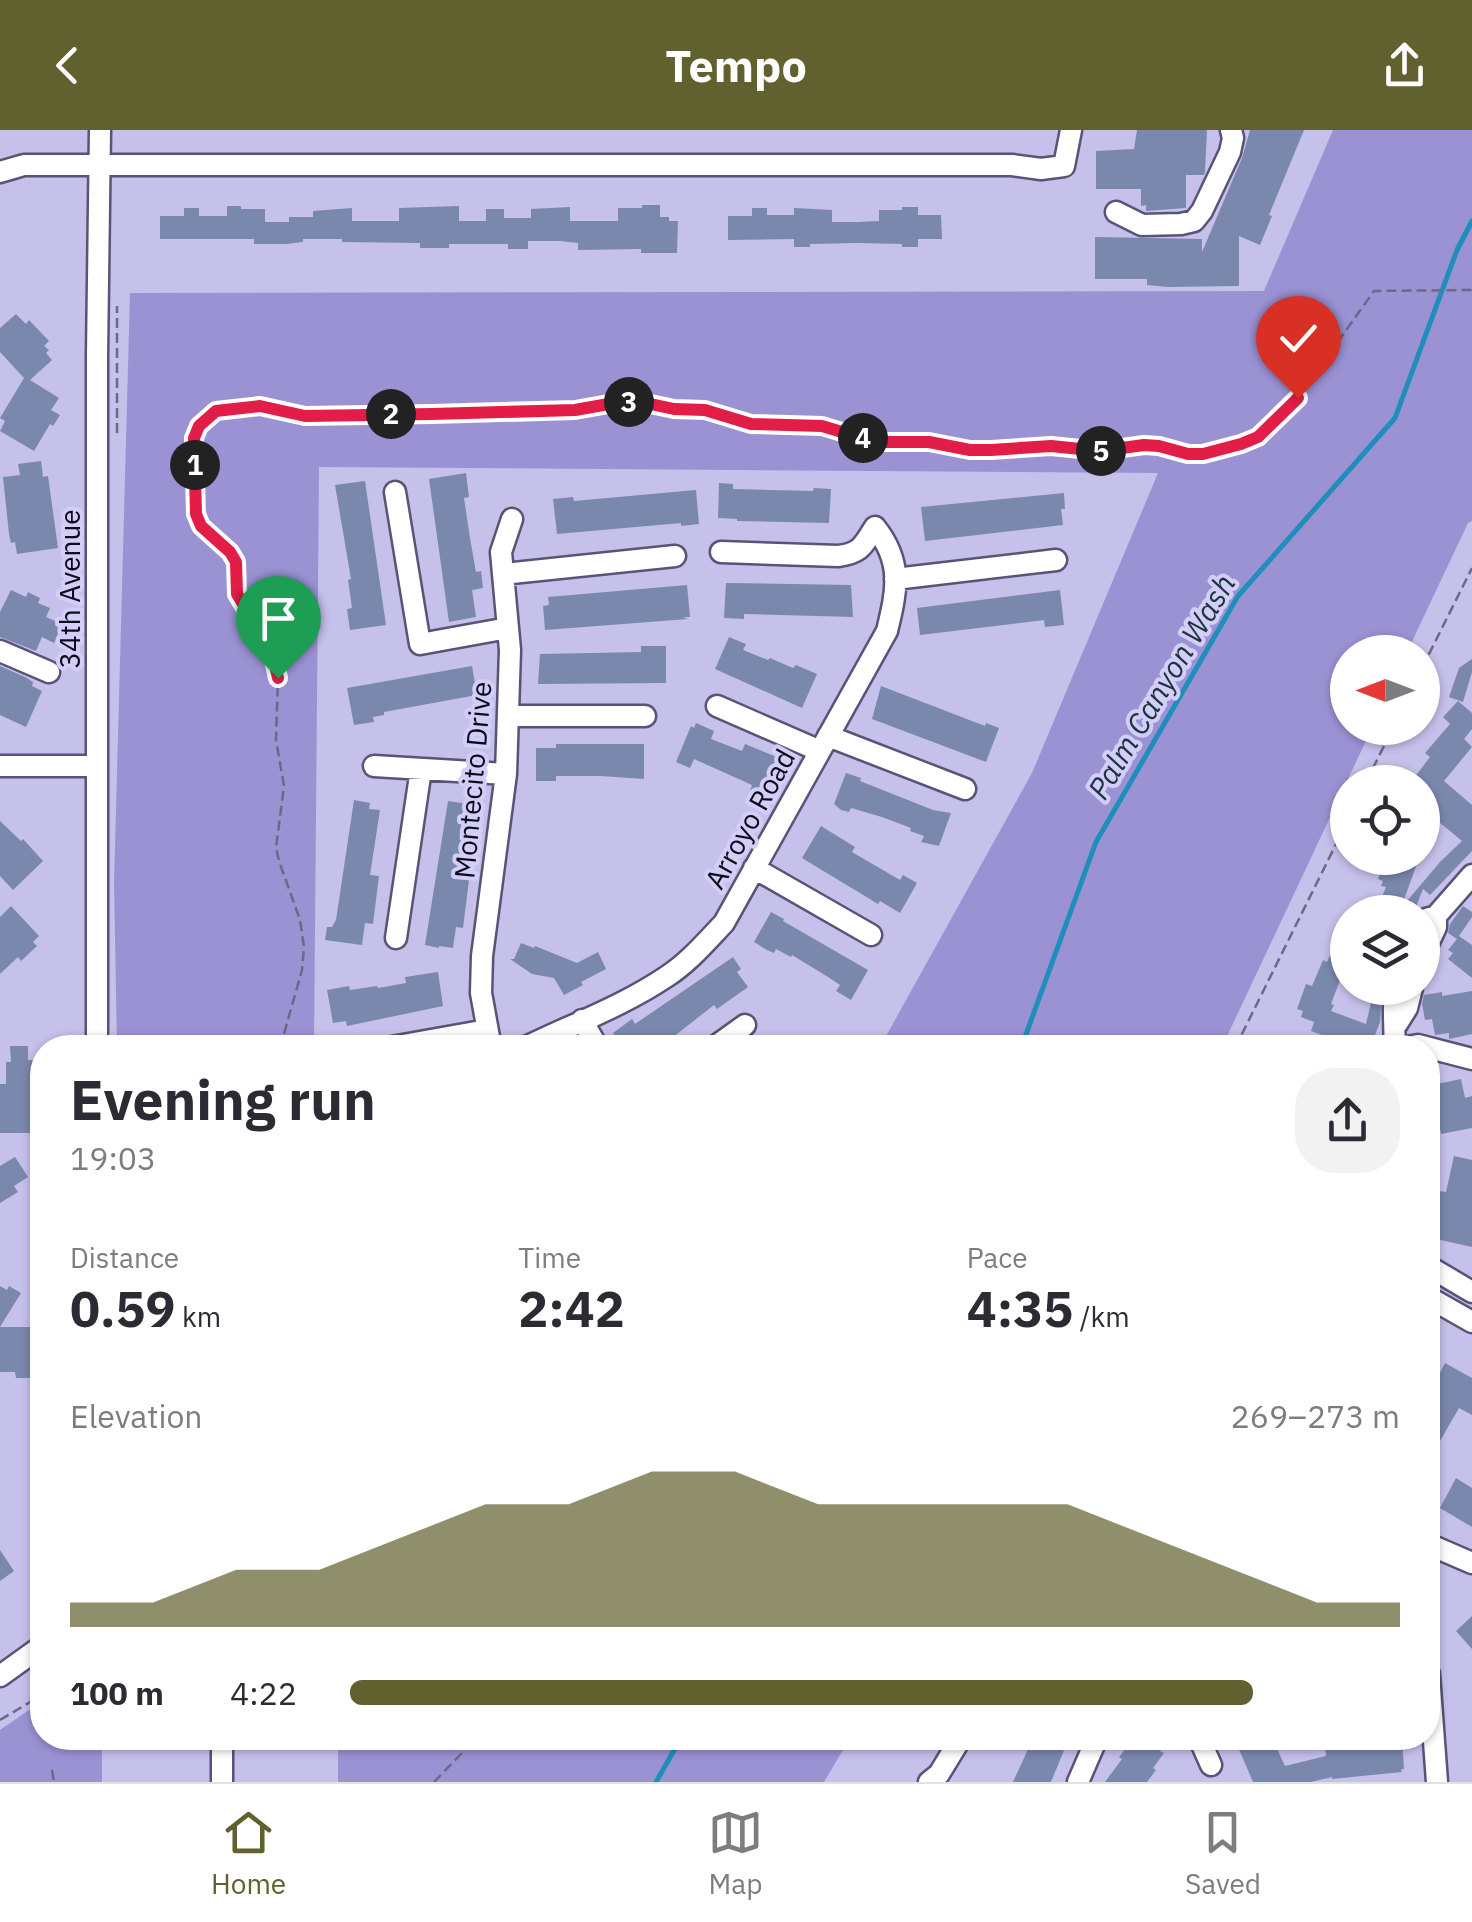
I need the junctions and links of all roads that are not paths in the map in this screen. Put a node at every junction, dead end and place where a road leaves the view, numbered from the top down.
1 (100, 130) edge
2 (1071, 130) edge
3 (1231, 130) edge
4 (100, 166) junction
5 (0, 172) edge
6 (1116, 212) dead end
7 (395, 492) dead end
8 (512, 519) dead end
9 (721, 552) dead end
10 (675, 556) dead end
11 (1056, 560) dead end
12 (503, 574) junction
13 (895, 579) junction
14 (508, 628) junction
15 (0, 651) edge
16 (49, 672) dead end
17 (716, 706) dead end
18 (510, 716) junction
19 (645, 716) dead end
20 (824, 743) junction
21 (0, 766) edge
22 (97, 766) junction
23 (374, 766) dead end
24 (421, 769) junction
25 (506, 774) junction
26 (965, 789) dead end
27 (754, 868) junction
28 (1472, 875) edge
29 (1440, 910) edge
30 (871, 935) dead end
31 (396, 938) dead end
32 (1394, 1005) edge
33 (1408, 1005) edge
34 (582, 1020) junction
35 (1397, 1024) junction
36 (744, 1025) dead end
37 (98, 1035) edge
38 (488, 1035) edge
39 (551, 1035) edge
40 (591, 1035) edge
41 (730, 1035) edge
42 (1397, 1035) edge
43 (1440, 1051) edge
44 (1472, 1060) edge
45 (1440, 1064) edge
46 (1472, 1072) edge
47 (1440, 1273) edge
48 (1472, 1292) edge
49 (1440, 1304) edge
50 (1472, 1322) edge
51 (1440, 1549) edge
52 (1472, 1563) edge
53 (30, 1655) edge
54 (0, 1676) edge
55 (222, 1750) edge
56 (954, 1750) edge
57 (1092, 1750) edge
58 (1204, 1750) edge
59 (1435, 1750) edge
60 (1211, 1766) dead end
61 (222, 1782) edge
62 (930, 1782) edge
63 (1078, 1782) edge
64 (1437, 1782) edge

1 - 4 street, 34th Avenue
2 - 4 street
3 - 6 street
4 - 5 street
4 - 22 street, 34th Avenue
7 - 14 street
8 - 12 street, Montecito Drive
9 - 13 street, Arroyo Road
10 - 12 street
11 - 13 street
12 - 14 street, Montecito Drive
13 - 20 street, Arroyo Road
14 - 18 street, Montecito Drive
15 - 16 street
17 - 20 street
18 - 19 street
18 - 25 street, Montecito Drive
20 - 26 street
20 - 27 street, Arroyo Road
21 - 22 street
22 - 37 street, 34th Avenue
23 - 24 street
24 - 25 street
24 - 31 street
25 - 38 street, Montecito Drive
27 - 30 street
27 - 34 street, Arroyo Road
28 - 29 street
32 - 35 street
33 - 35 street
34 - 39 street, Arroyo Road
34 - 40 street
35 - 42 street
36 - 41 street
43 - 44 street
45 - 46 street
47 - 48 street
49 - 50 street
51 - 52 street
53 - 54 street
55 - 61 street
56 - 62 street
57 - 63 street
58 - 60 street
59 - 64 street

